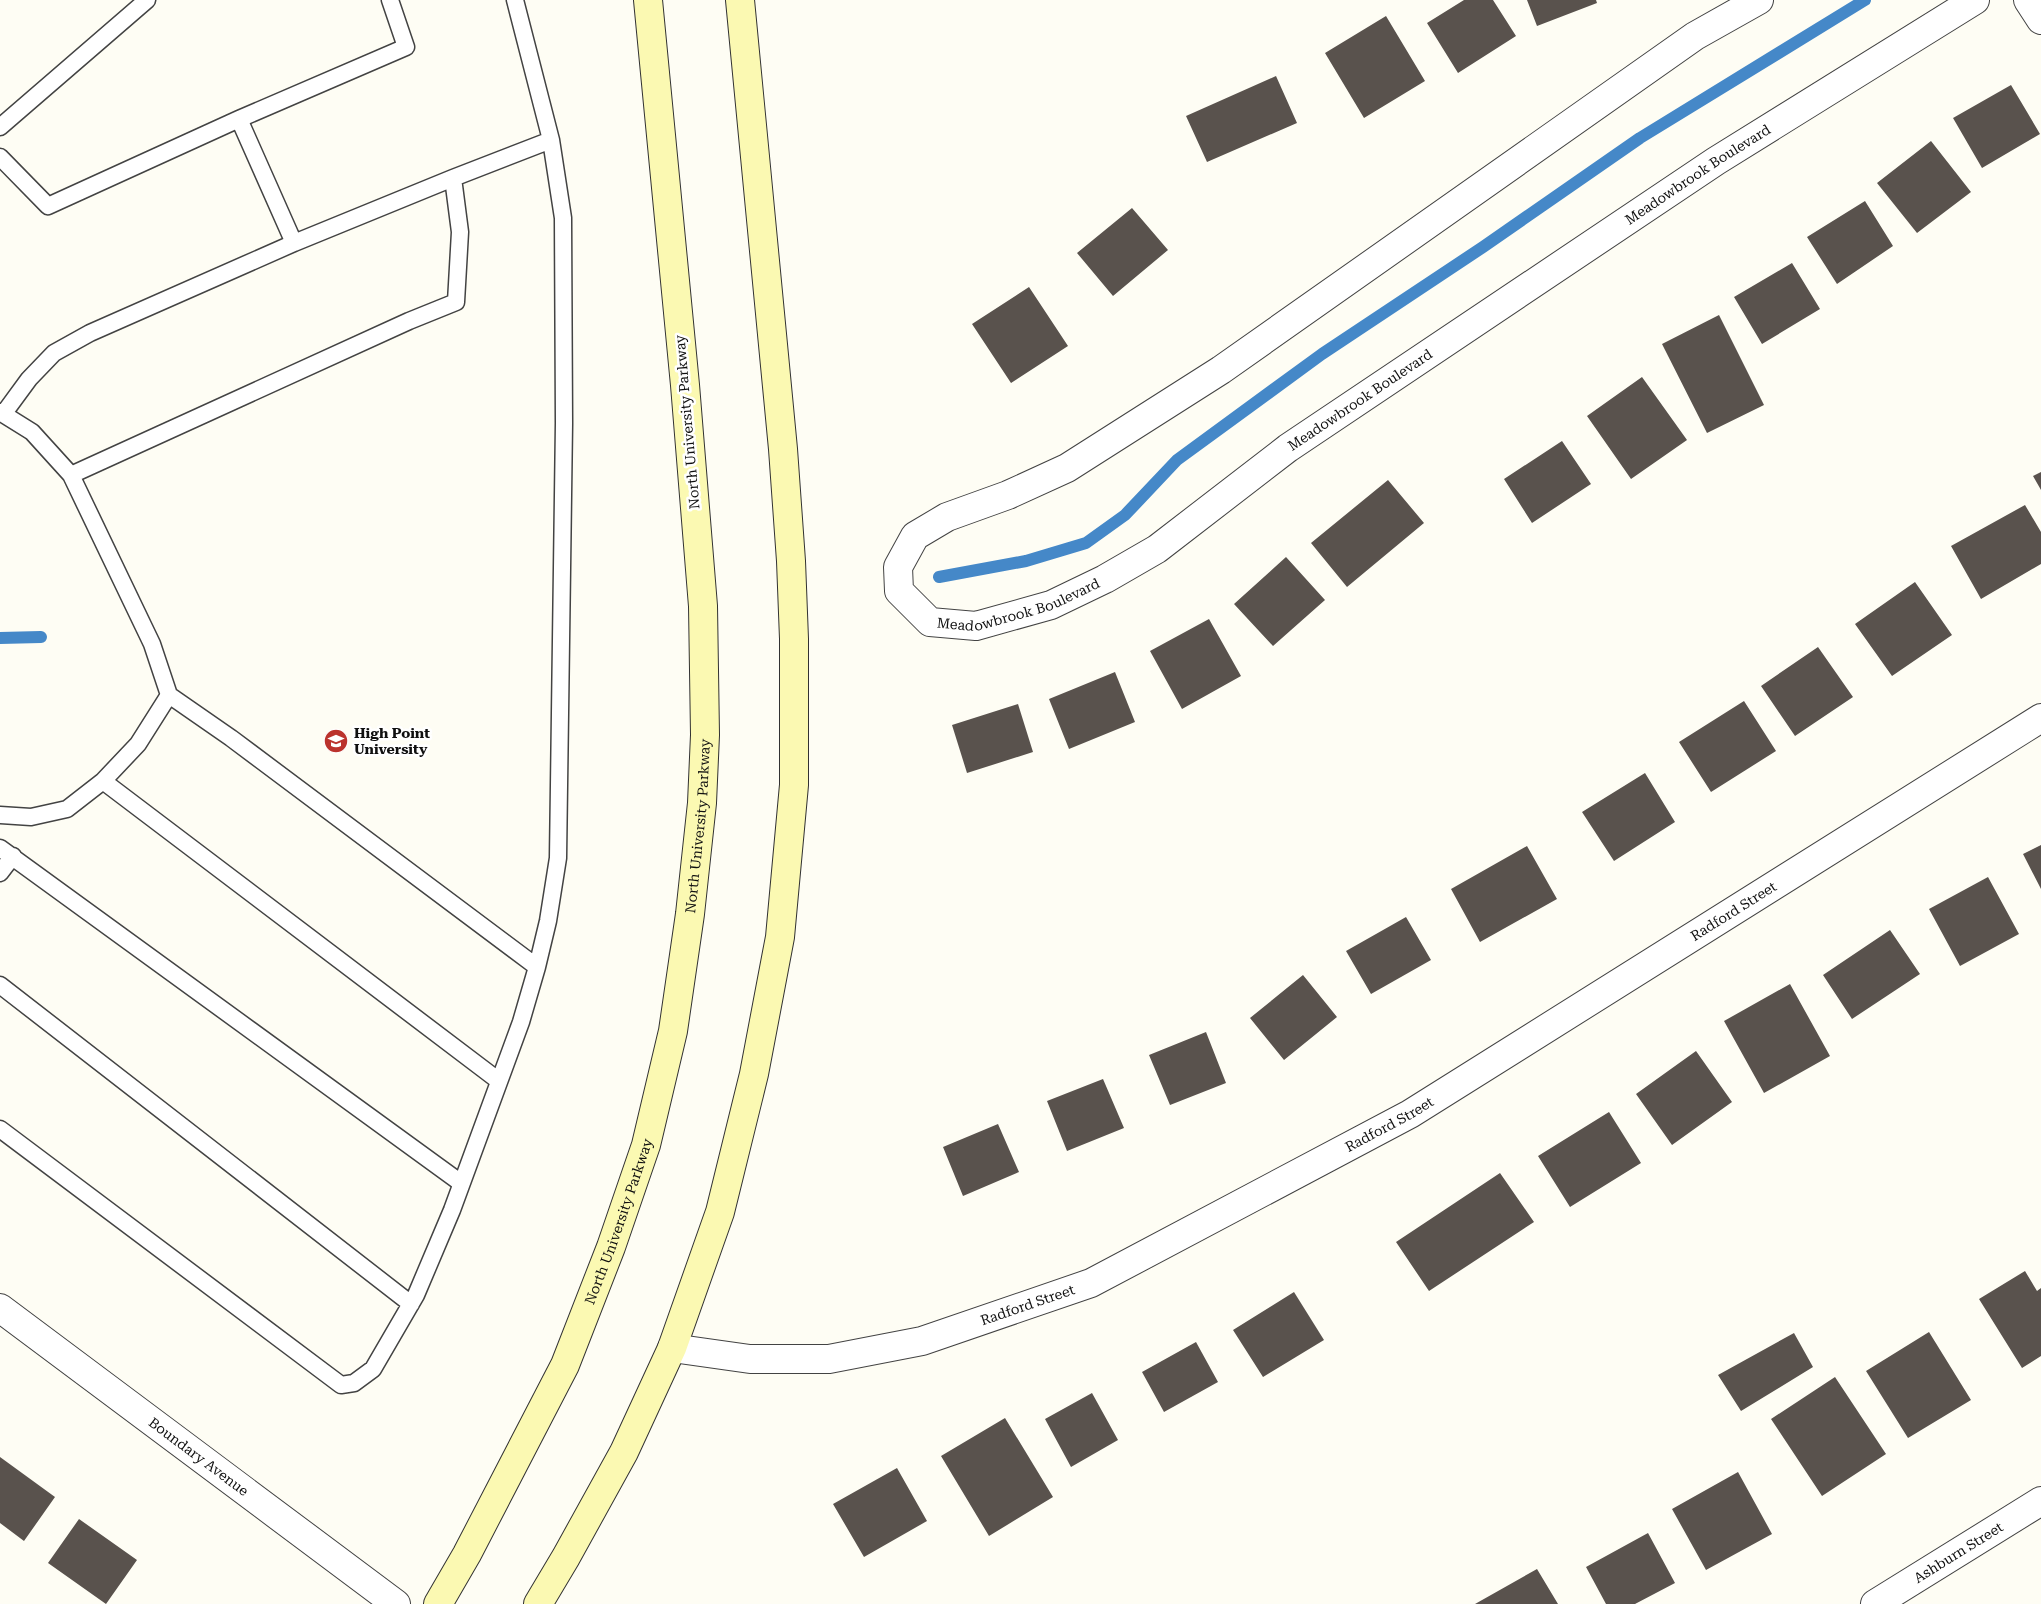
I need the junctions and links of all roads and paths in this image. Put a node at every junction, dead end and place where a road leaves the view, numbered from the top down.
1 (147, 0) edge
2 (390, 0) edge
3 (514, 0) edge
4 (648, 0) edge
5 (740, 0) edge
6 (1759, 0) edge
7 (1975, 0) edge
8 (2028, 0) edge
9 (2041, 20) edge
10 (239, 119) junction
11 (0, 127) edge
12 (551, 140) junction
13 (0, 157) edge
14 (453, 178) junction
15 (294, 243) junction
16 (2, 412) edge
17 (71, 475) junction
18 (169, 695) junction
19 (2041, 718) edge
20 (103, 781) junction
21 (0, 815) edge
22 (6, 852) edge
23 (0, 873) edge
24 (538, 967) junction
25 (0, 986) edge
26 (499, 1080) junction
27 (0, 1129) edge
28 (461, 1183) junction
29 (411, 1304) junction
30 (0, 1308) edge
31 (672, 1348) junction
32 (2041, 1501) edge
33 (396, 1604) edge
34 (438, 1604) edge
35 (538, 1604) edge
36 (1875, 1604) edge

1 - 11 lane
2 - 10 lane
3 - 12 lane
4 - 34 main road, North University Parkway
5 - 31 main road
6 - 7 street, Meadowbrook Boulevard
8 - 9 street
10 - 13 lane
10 - 15 lane
12 - 14 lane
12 - 24 lane
14 - 15 lane
14 - 17 lane
15 - 16 lane
16 - 17 lane
17 - 18 lane
18 - 20 lane
18 - 24 lane
19 - 31 street, Radford Street
20 - 21 lane
20 - 26 lane
22 - 23 lane
22 - 28 lane
24 - 26 lane
25 - 29 lane
26 - 28 lane
27 - 29 lane
28 - 29 lane
30 - 33 street, Boundary Avenue
31 - 35 main road
32 - 36 street, Ashburn Street

